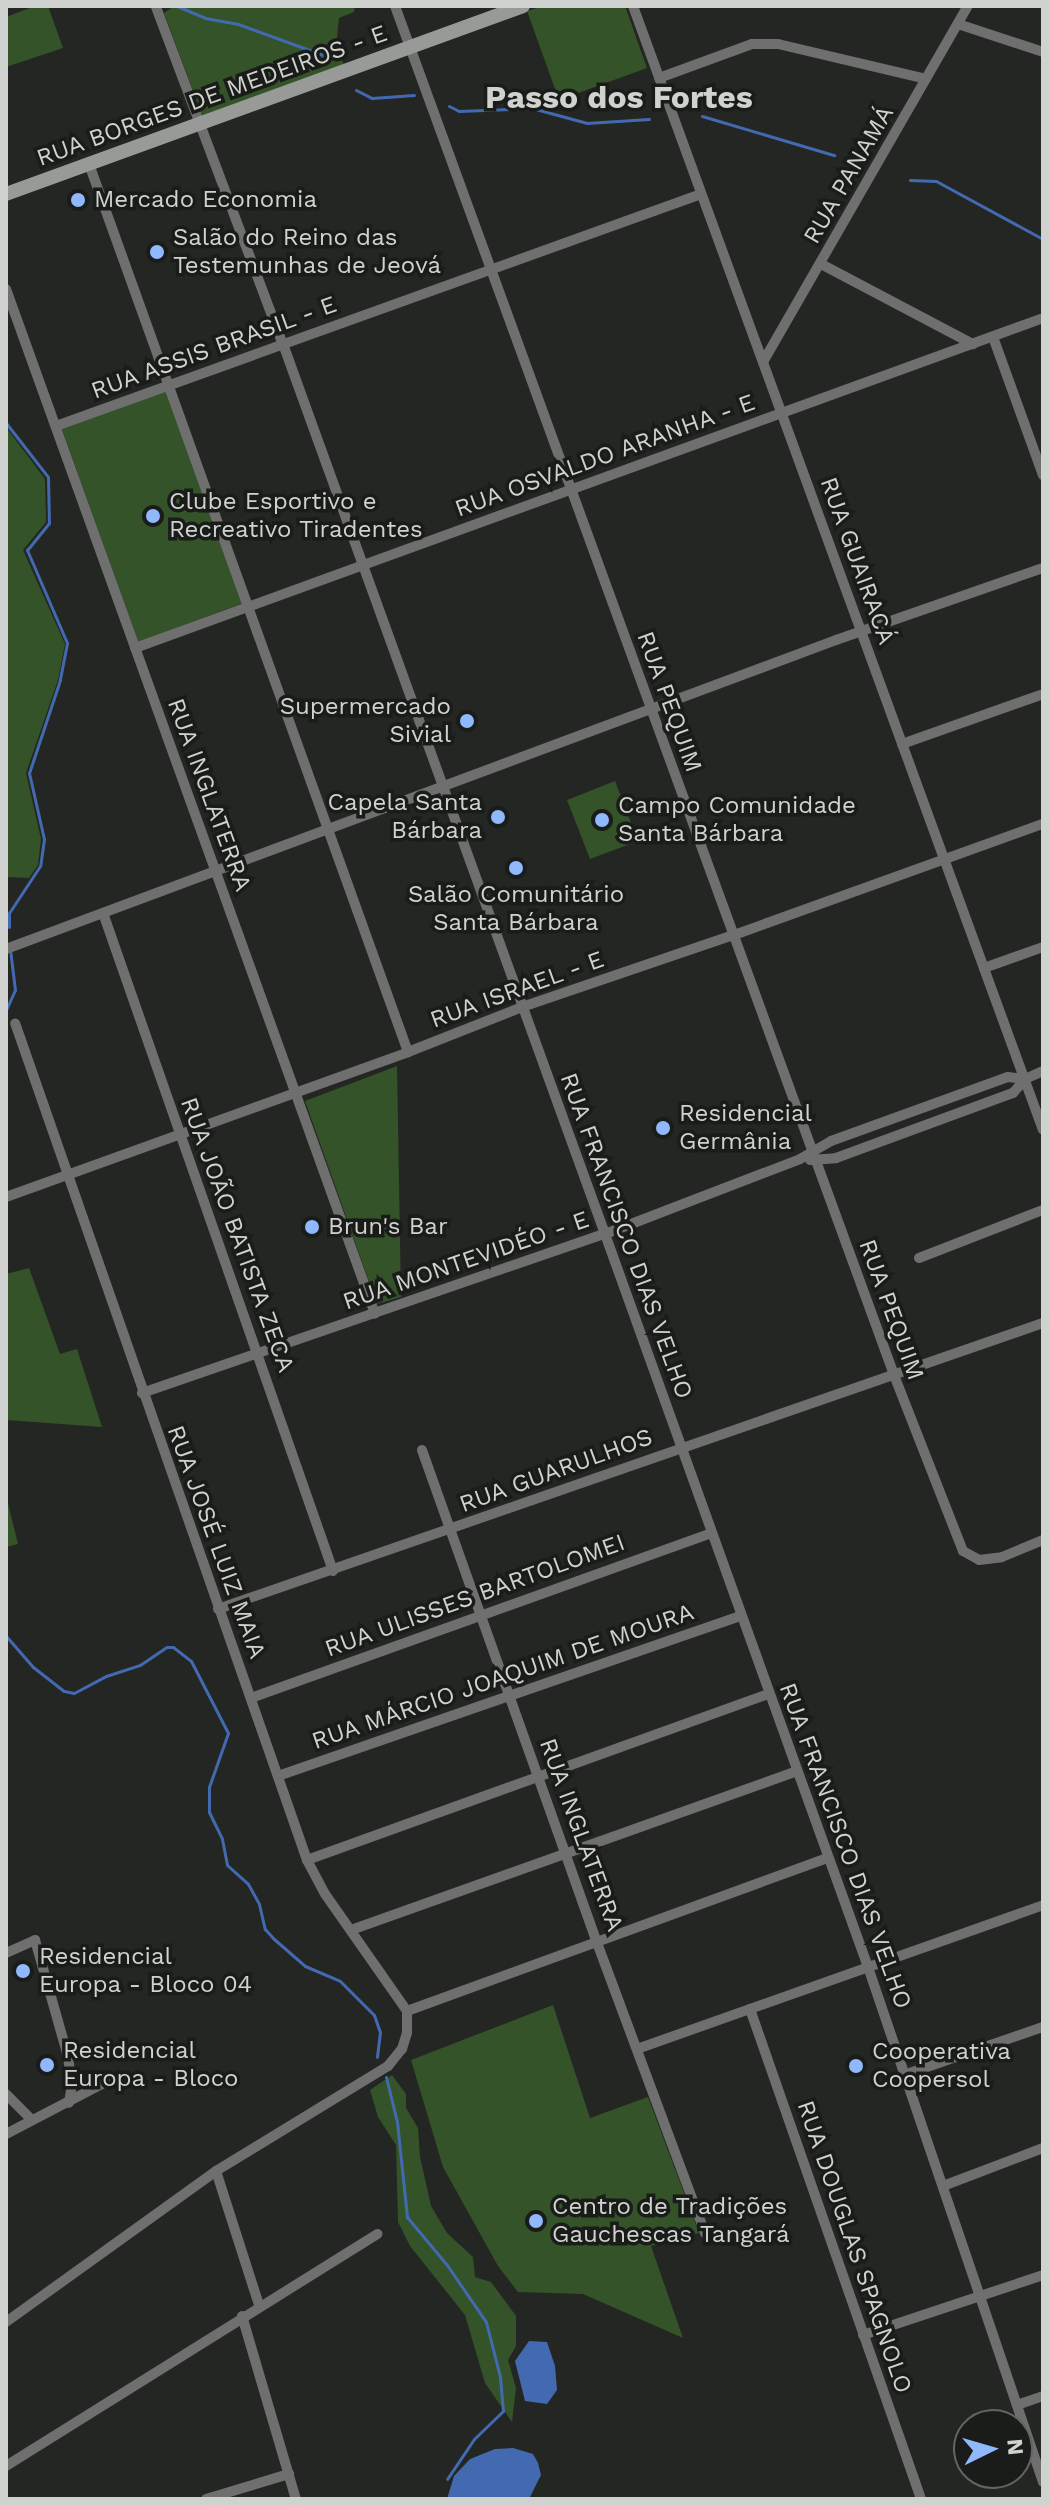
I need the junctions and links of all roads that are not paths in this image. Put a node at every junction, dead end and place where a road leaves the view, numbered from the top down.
1 (395, 6) edge
2 (523, 6) edge
3 (633, 6) edge
4 (968, 6) edge
5 (156, 7) edge
6 (958, 24) junction
7 (410, 48) junction
8 (1043, 52) edge
9 (659, 78) junction
10 (926, 79) junction
11 (199, 124) junction
12 (89, 164) junction
13 (6, 194) edge
14 (701, 194) junction
15 (821, 264) junction
16 (491, 269) junction
17 (6, 289) edge
18 (1043, 318) edge
19 (993, 337) junction
20 (283, 344) junction
21 (973, 344) junction
22 (763, 362) junction
23 (169, 385) junction
24 (781, 413) junction
25 (56, 426) junction
26 (1043, 475) edge
27 (571, 490) junction
28 (363, 565) junction
29 (1043, 568) edge
30 (250, 606) junction
31 (861, 631) junction
32 (135, 648) junction
33 (1043, 694) edge
34 (651, 709) junction
35 (902, 744) junction
36 (444, 786) junction
37 (1043, 824) edge
38 (330, 828) junction
39 (944, 859) junction
40 (215, 871) junction
41 (103, 913) junction
42 (734, 935) junction
43 (1043, 947) edge
44 (6, 949) edge
45 (984, 968) junction
46 (522, 1007) junction
47 (15, 1023) dead end
48 (408, 1052) junction
49 (1043, 1071) edge
50 (1025, 1079) junction
51 (294, 1094) junction
52 (1043, 1130) edge
53 (180, 1134) junction
54 (813, 1155) junction
55 (66, 1176) junction
56 (6, 1197) edge
57 (1043, 1210) edge
58 (605, 1234) junction
59 (919, 1258) dead end
60 (375, 1314) junction
61 (1043, 1323) edge
62 (259, 1354) junction
63 (894, 1375) junction
64 (142, 1393) junction
65 (680, 1447) junction
66 (422, 1450) dead end
67 (449, 1532) junction
68 (711, 1533) junction
69 (1043, 1540) edge
70 (333, 1571) junction
71 (218, 1609) junction
72 (481, 1615) junction
73 (741, 1616) junction
74 (769, 1694) junction
75 (509, 1696) junction
76 (251, 1698) junction
77 (797, 1771) junction
78 (278, 1776) junction
79 (538, 1777) junction
80 (565, 1854) junction
81 (828, 1858) junction
82 (307, 1860) junction
83 (1043, 1905) edge
84 (351, 1930) junction
85 (596, 1940) junction
86 (6, 1953) edge
87 (868, 1967) junction
88 (750, 2009) junction
89 (407, 2011) junction
90 (1043, 2027) edge
91 (637, 2049) junction
92 (904, 2075) junction
93 (108, 2081) dead end
94 (6, 2094) edge
95 (69, 2103) junction
96 (32, 2120) junction
97 (6, 2134) edge
98 (1043, 2148) edge
99 (216, 2171) junction
100 (943, 2186) junction
101 (705, 2233) dead end
102 (377, 2234) dead end
103 (1043, 2275) edge
104 (980, 2296) junction
105 (259, 2305) junction
106 (242, 2316) junction
107 (6, 2322) edge
108 (863, 2335) junction
109 (1043, 2396) edge
110 (1017, 2405) junction
111 (6, 2466) edge
112 (289, 2474) junction
113 (1043, 2482) edge
114 (206, 2499) edge
115 (296, 2499) edge
116 (921, 2499) edge

1 - 7 street, RUA PEQUIM
2 - 7 street, RUA BORGES DE MEDEIROS - E
3 - 9 street, RUA GUAIRACÁ
4 - 6 street, RUA PANAMÁ
5 - 11 street, RUA FRANCISCO DIAS VELHO
6 - 8 street
6 - 10 street, RUA PANAMÁ
7 - 11 street, RUA BORGES DE MEDEIROS - E
7 - 16 street, RUA PEQUIM
9 - 10 street
9 - 14 street, RUA GUAIRACÁ
10 - 15 street, RUA PANAMÁ
11 - 12 street, RUA BORGES DE MEDEIROS - E
11 - 20 street, RUA FRANCISCO DIAS VELHO
12 - 13 street, RUA BORGES DE MEDEIROS - E
12 - 23 street
14 - 16 street, RUA ASSIS BRASIL - E
14 - 22 street, RUA GUAIRACÁ
15 - 21 street
15 - 22 street, RUA PANAMÁ
16 - 20 street, RUA ASSIS BRASIL - E
16 - 27 street, RUA PEQUIM
17 - 25 street, RUA INGLATERRA
18 - 19 street, RUA OSVALDO ARANHA - E
19 - 21 street, RUA OSVALDO ARANHA - E
19 - 26 street
20 - 23 street, RUA ASSIS BRASIL - E
20 - 28 street, RUA FRANCISCO DIAS VELHO
21 - 24 street, RUA OSVALDO ARANHA - E
22 - 24 street, RUA GUAIRACÁ
23 - 25 street, RUA ASSIS BRASIL - E
23 - 30 street
24 - 27 street, RUA OSVALDO ARANHA - E
24 - 31 street, RUA GUAIRACÁ
25 - 32 street, RUA INGLATERRA
27 - 28 street, RUA OSVALDO ARANHA - E
27 - 34 street, RUA PEQUIM
28 - 30 street, RUA OSVALDO ARANHA - E
28 - 36 street, RUA FRANCISCO DIAS VELHO
29 - 31 street
30 - 32 street, RUA OSVALDO ARANHA - E
30 - 38 street
31 - 34 street
31 - 35 street, RUA GUAIRACÁ
32 - 40 street, RUA INGLATERRA
33 - 35 street
34 - 36 street
34 - 42 street, RUA PEQUIM
35 - 39 street, RUA GUAIRACÁ
36 - 38 street
36 - 46 street, RUA FRANCISCO DIAS VELHO
37 - 39 street, RUA ISRAEL - E
38 - 40 street
38 - 48 street
39 - 42 street, RUA ISRAEL - E
39 - 45 street, RUA GUAIRACÁ
40 - 41 street
40 - 51 street, RUA INGLATERRA
41 - 44 street
41 - 53 street, RUA JOÃO BATISTA ZECA
42 - 46 street, RUA ISRAEL - E
42 - 54 street, RUA PEQUIM
43 - 45 street
45 - 50 street, RUA GUAIRACÁ
46 - 48 street, RUA ISRAEL - E
46 - 58 street, RUA FRANCISCO DIAS VELHO
47 - 55 street, RUA JOSÉ LUIZ MAIA
48 - 51 street, RUA ISRAEL - E
49 - 50 street, RUA MONTEVIDÉO - E
50 - 52 street, RUA GUAIRACÁ
50 - 54 street, RUA MONTEVIDÉO - E
50 - 54 street, RUA MONTEVIDÉO - E
51 - 53 street, RUA ISRAEL - E
51 - 60 street, RUA INGLATERRA
53 - 55 street, RUA ISRAEL - E
53 - 62 street, RUA JOÃO BATISTA ZECA
54 - 58 street, RUA MONTEVIDÉO - E
54 - 63 street, RUA PEQUIM
55 - 56 street, RUA ISRAEL - E
55 - 64 street, RUA JOSÉ LUIZ MAIA
57 - 59 street
58 - 60 street, RUA MONTEVIDÉO - E
58 - 65 street, RUA FRANCISCO DIAS VELHO
60 - 62 street, RUA MONTEVIDÉO - E
61 - 63 street, RUA GUARULHOS
62 - 64 street, RUA MONTEVIDÉO - E
62 - 70 street, RUA JOÃO BATISTA ZECA
63 - 65 street, RUA GUARULHOS
63 - 69 street, RUA PEQUIM
64 - 71 street, RUA JOSÉ LUIZ MAIA
65 - 67 street, RUA GUARULHOS
65 - 68 street, RUA FRANCISCO DIAS VELHO
66 - 67 street, RUA INGLATERRA
67 - 70 street, RUA GUARULHOS
67 - 72 street, RUA INGLATERRA
68 - 72 street, RUA ULISSES BARTOLOMEI
68 - 73 street, RUA FRANCISCO DIAS VELHO
70 - 71 street, RUA GUARULHOS
71 - 76 street, RUA JOSÉ LUIZ MAIA
72 - 75 street, RUA INGLATERRA
72 - 76 street, RUA ULISSES BARTOLOMEI
73 - 74 street, RUA FRANCISCO DIAS VELHO
73 - 75 street, RUA MÁRCIO JOAQUIM DE MOURA
74 - 77 street, RUA FRANCISCO DIAS VELHO
74 - 79 street
75 - 78 street, RUA MÁRCIO JOAQUIM DE MOURA
75 - 79 street, RUA INGLATERRA
76 - 78 street, RUA JOSÉ LUIZ MAIA
77 - 80 street
77 - 81 street, RUA FRANCISCO DIAS VELHO
78 - 82 street, RUA JOSÉ LUIZ MAIA
79 - 80 street, RUA INGLATERRA
79 - 82 street
80 - 84 street
80 - 85 street, RUA INGLATERRA
81 - 85 street
81 - 87 street, RUA FRANCISCO DIAS VELHO
82 - 84 street, RUA JOSÉ LUIZ MAIA
83 - 87 street
84 - 89 street, RUA JOSÉ LUIZ MAIA
85 - 89 street
85 - 91 street, RUA INGLATERRA
86 - 95 street
87 - 88 street
87 - 92 street, RUA FRANCISCO DIAS VELHO
88 - 91 street
88 - 108 street, RUA DOUGLAS SPAGNOLO
89 - 99 street
90 - 92 street
91 - 101 street, RUA INGLATERRA
92 - 100 street, RUA FRANCISCO DIAS VELHO
93 - 95 street
94 - 96 street
95 - 96 street
96 - 97 street
98 - 100 street
99 - 105 street
99 - 107 street
100 - 104 street, RUA FRANCISCO DIAS VELHO
102 - 105 street
103 - 104 street
104 - 108 street
104 - 110 street, RUA FRANCISCO DIAS VELHO
105 - 106 street
106 - 111 street
106 - 112 street
108 - 116 street, RUA DOUGLAS SPAGNOLO
109 - 110 street
110 - 113 street, RUA FRANCISCO DIAS VELHO
112 - 114 street
112 - 115 street

